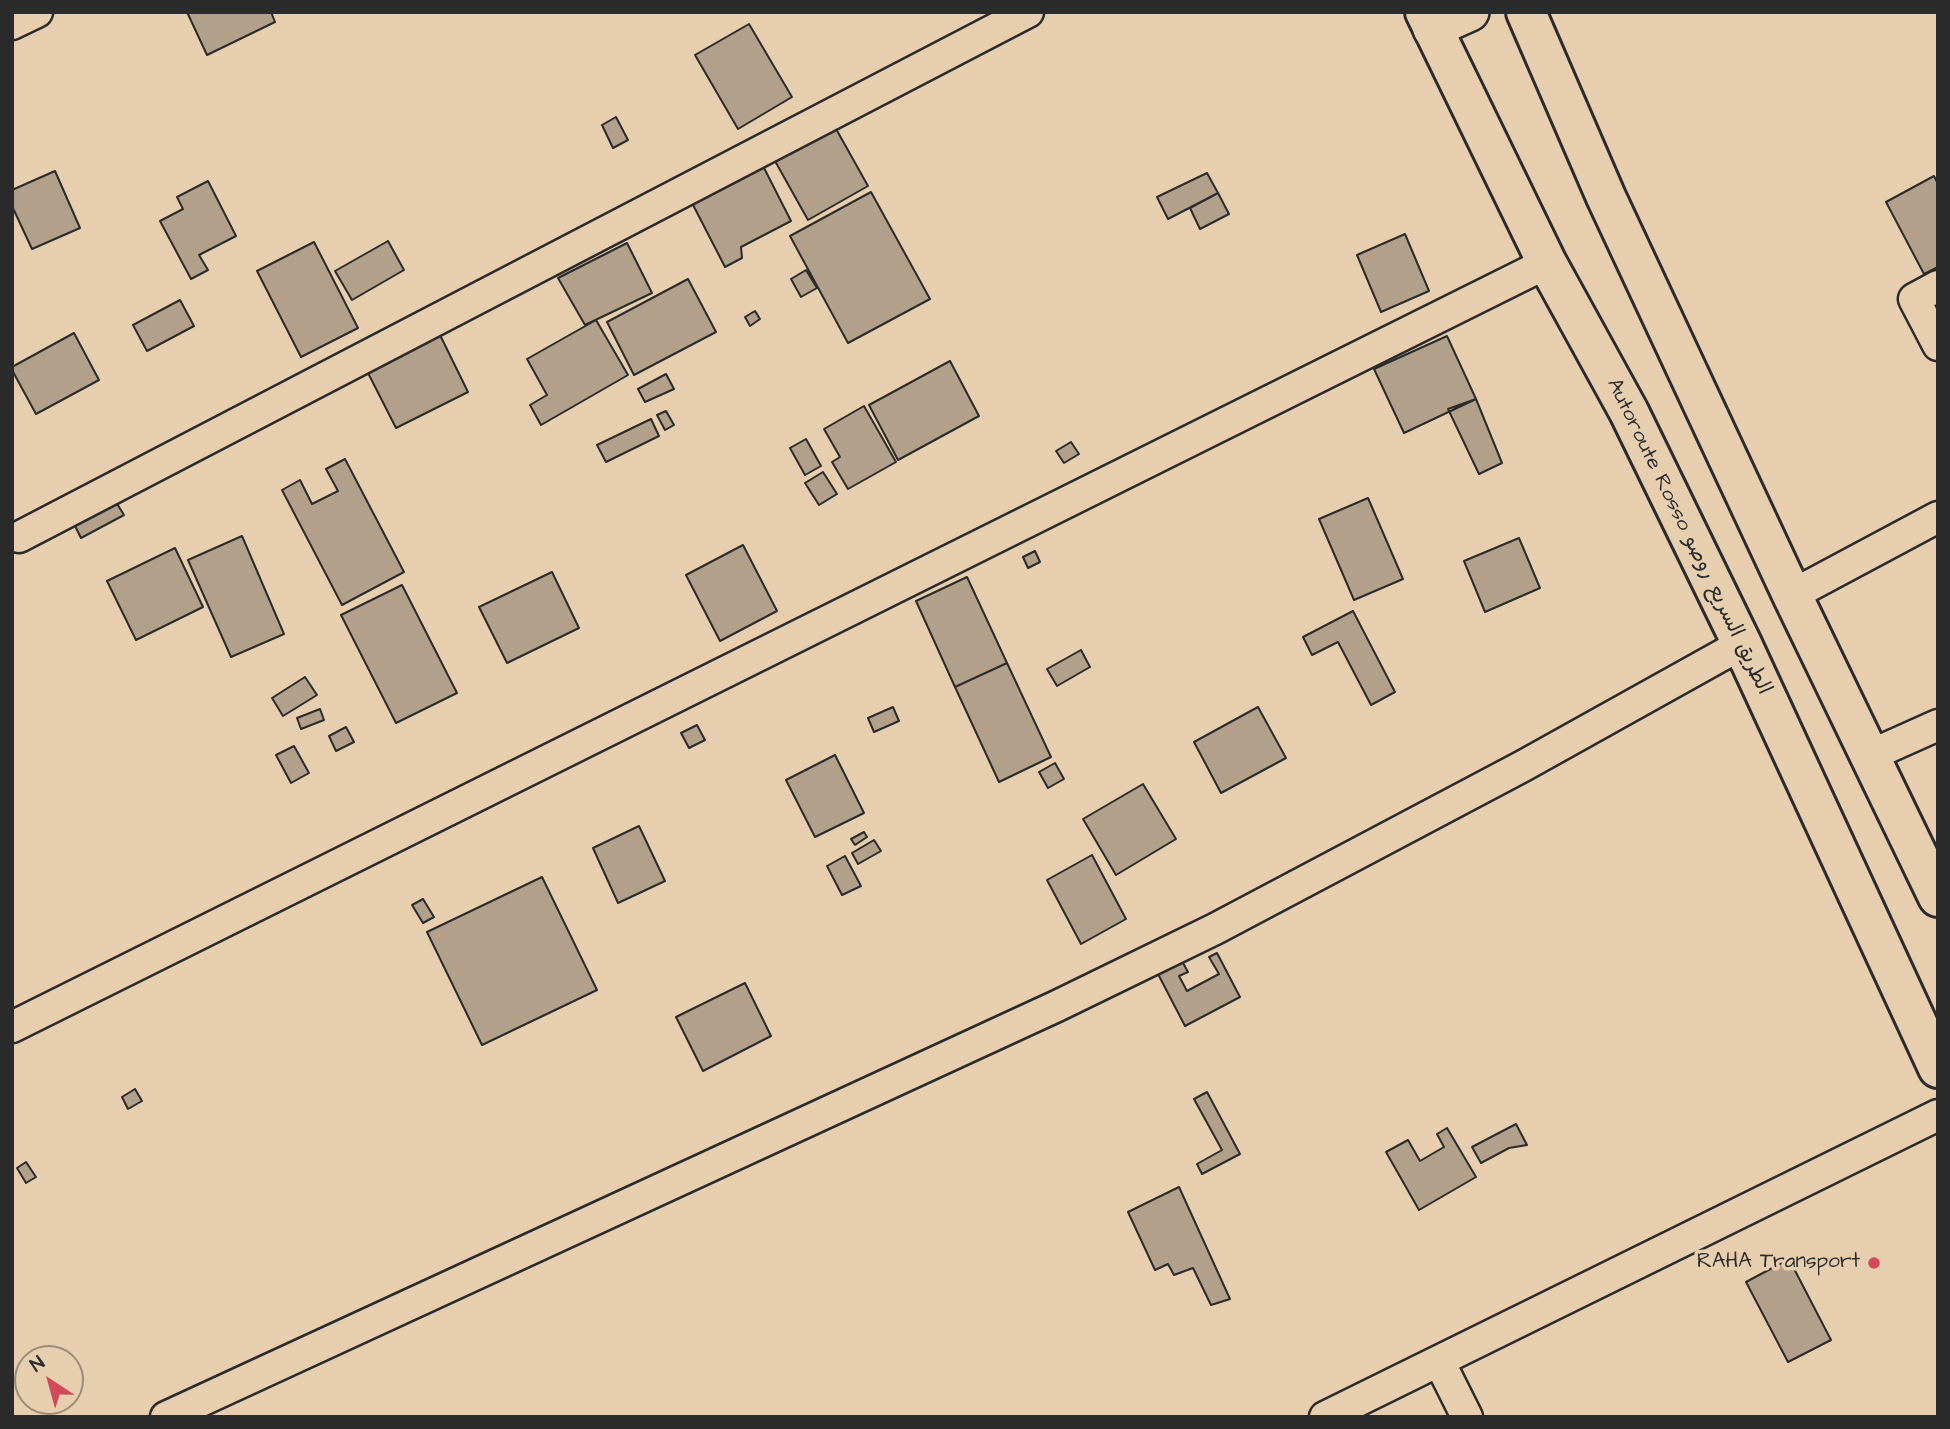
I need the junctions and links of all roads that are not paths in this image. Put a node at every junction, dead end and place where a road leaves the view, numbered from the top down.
1 (37, 12) edge
2 (1028, 12) edge
3 (1470, 12) edge
4 (1525, 12) edge
5 (1429, 21) edge
6 (12, 24) edge
7 (1547, 263) junction
8 (1938, 286) edge
9 (1938, 345) edge
10 (1938, 517) edge
11 (19, 537) dead end
12 (1793, 595) junction
13 (1742, 644) junction
14 (1938, 725) edge
15 (1871, 755) junction
16 (1938, 897) edge
17 (12, 1027) edge
18 (1938, 1068) edge
19 (1938, 1115) edge
20 (1439, 1361) junction
21 (166, 1417) edge
22 (1325, 1417) edge
23 (1467, 1417) edge

1 - 6 street
2 - 11 street
3 - 5 street
4 - 12 highway
5 - 7 highway, Autoroute Rosso الطريق السريع روصو
7 - 13 highway, Autoroute Rosso الطريق السريع روصو
7 - 17 street
8 - 9 street
10 - 12 street
12 - 15 highway
13 - 18 highway, Autoroute Rosso الطريق السريع روصو
13 - 21 street
14 - 15 street
15 - 16 highway
19 - 20 street
20 - 22 street
20 - 23 street

